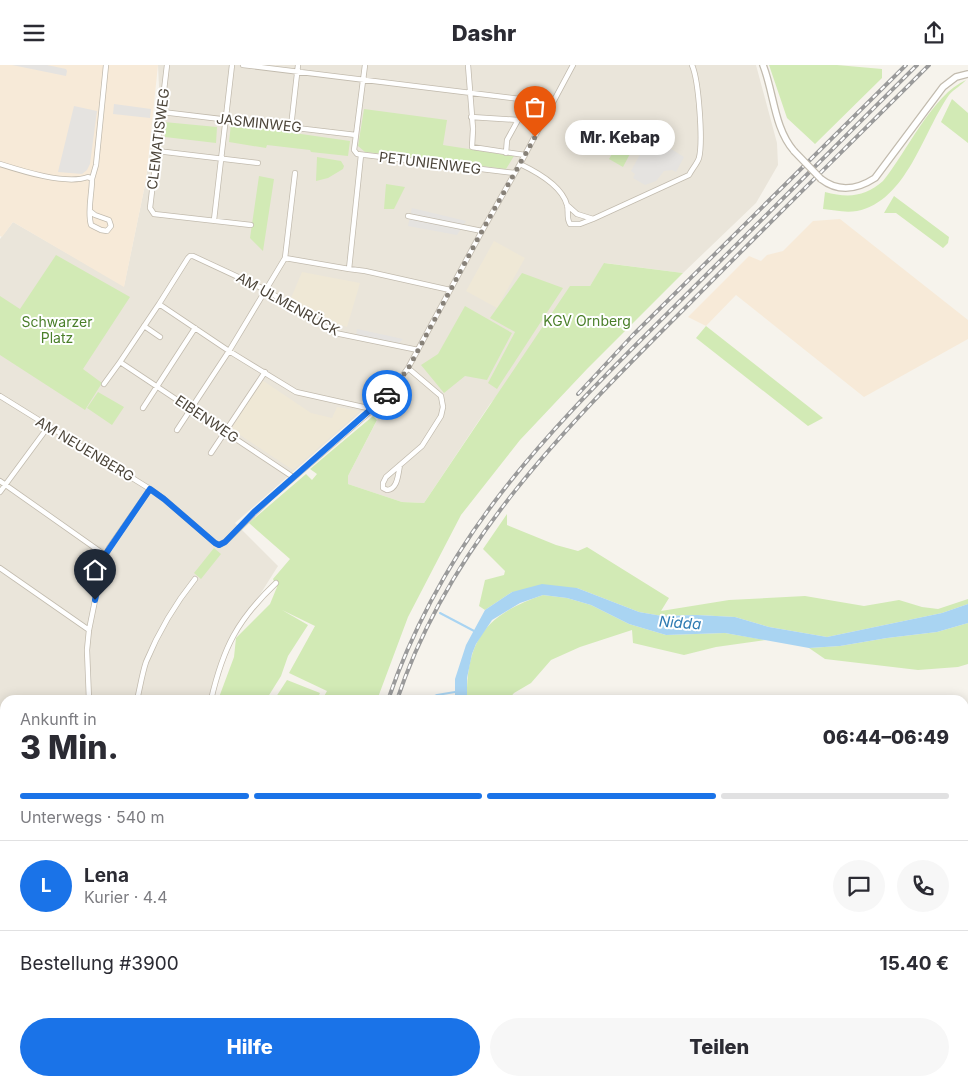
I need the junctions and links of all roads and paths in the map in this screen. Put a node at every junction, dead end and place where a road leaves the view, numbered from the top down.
1 (106, 65) edge
2 (167, 65) edge
3 (232, 65) edge
4 (243, 65) edge
5 (298, 65) edge
6 (365, 65) edge
7 (468, 65) edge
8 (573, 65) edge
9 (692, 65) edge
10 (763, 65) edge
11 (298, 72) junction
12 (968, 74) edge
13 (363, 79) junction
14 (470, 93) junction
15 (552, 103) junction
16 (162, 112) junction
17 (471, 117) junction
18 (226, 120) junction
19 (291, 127) junction
20 (356, 135) junction
21 (157, 151) junction
22 (506, 153) junction
23 (361, 155) junction
24 (525, 155) junction
25 (222, 158) junction
26 (258, 163) dead end
27 (0, 164) edge
28 (520, 164) junction
29 (295, 173) dead end
30 (515, 173) junction
31 (92, 179) junction
32 (567, 205) junction
33 (90, 211) junction
34 (408, 216) dead end
35 (593, 219) junction
36 (214, 220) junction
37 (251, 225) dead end
38 (482, 231) junction
39 (285, 258) junction
40 (349, 269) junction
41 (266, 290) junction
42 (450, 290) junction
43 (159, 304) junction
44 (144, 326) junction
45 (195, 328) junction
46 (160, 337) dead end
47 (418, 350) junction
48 (229, 351) junction
49 (120, 362) junction
50 (408, 369) junction
51 (265, 372) junction
52 (104, 384) dead end
53 (157, 387) junction
54 (0, 396) edge
55 (143, 408) dead end
56 (191, 408) junction
57 (372, 409) junction
58 (48, 427) junction
59 (177, 430) dead end
60 (225, 431) junction
61 (211, 453) dead end
62 (400, 465) junction
63 (293, 477) junction
64 (0, 481) edge
65 (5, 485) junction
66 (150, 489) junction
67 (0, 492) edge
68 (105, 555) junction
69 (0, 568) edge
70 (195, 579) dead end
71 (276, 583) dead end
72 (89, 630) junction
73 (89, 695) edge
74 (138, 695) edge
75 (212, 695) edge

1 - 31 street
2 - 16 street, CLEMATISWEG
3 - 18 street
4 - 11 street
5 - 11 street
6 - 13 street
7 - 14 street
8 - 15 street
9 - 35 street
10 - 12 street, bridge
11 - 13 street
11 - 19 street
13 - 14 street
13 - 20 street
14 - 15 street
14 - 17 street
15 - 24 street
16 - 18 street, JASMINWEG
16 - 21 street, CLEMATISWEG
17 - 22 street
17 - 22 street
18 - 19 street, JASMINWEG
18 - 25 street
19 - 20 street, JASMINWEG
20 - 23 street, PETUNIENWEG
21 - 25 street
21 - 36 street, CLEMATISWEG
22 - 24 street
23 - 30 street, PETUNIENWEG
23 - 40 street
24 - 28 street
25 - 26 street
25 - 36 street
27 - 31 street
28 - 30 street
28 - 32 street
29 - 39 street
30 - 38 street
31 - 33 street
32 - 35 street
32 - 35 street
33 - 33 street
34 - 38 street
36 - 37 street
38 - 42 street
39 - 40 street
39 - 41 street
40 - 42 street
41 - 43 street, AM ULMENRÜCK
41 - 47 street, AM ULMENRÜCK
41 - 48 street
42 - 47 street
43 - 44 street
43 - 45 street
44 - 46 street
44 - 49 street
45 - 48 street
45 - 53 street
47 - 50 street
48 - 51 street
48 - 56 street
49 - 52 street
49 - 53 street, EIBENWEG
50 - 57 street
50 - 62 street
51 - 57 street
51 - 60 street
53 - 55 street
53 - 56 street, EIBENWEG
54 - 58 street, AM NEUENBERG
56 - 59 street
56 - 60 street, EIBENWEG
57 - 63 street
58 - 65 street
58 - 66 street, AM NEUENBERG
60 - 61 street
60 - 63 street, EIBENWEG
62 - 62 street
63 - 66 street, AM NEUENBERG
64 - 65 street
65 - 67 street
65 - 68 street
66 - 68 street
68 - 72 street
69 - 72 street
70 - 74 street
71 - 75 street
72 - 73 street

